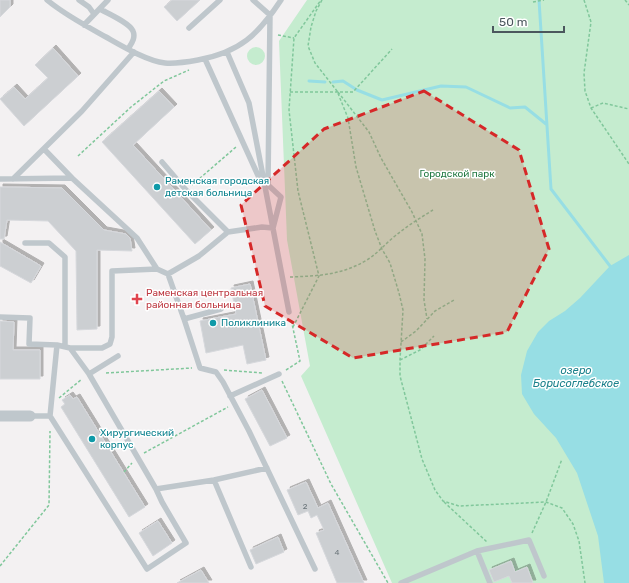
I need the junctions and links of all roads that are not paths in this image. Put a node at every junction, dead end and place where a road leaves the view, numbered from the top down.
1 (47, 0) edge
2 (79, 0) edge
3 (108, 0) edge
4 (220, 0) edge
5 (253, 0) edge
6 (281, 0) edge
7 (100, 9) junction
8 (94, 14) junction
9 (270, 15) junction
10 (84, 25) junction
11 (189, 28) dead end
12 (128, 49) junction
13 (134, 52) junction
14 (227, 52) junction
15 (205, 59) junction
16 (44, 149) junction
17 (162, 162) dead end
18 (72, 178) junction
19 (0, 179) edge
20 (13, 179) junction
21 (265, 192) junction
22 (272, 228) junction
23 (228, 232) junction
24 (25, 243) dead end
25 (157, 268) junction
26 (168, 274) junction
27 (221, 309) dead end
28 (289, 312) road end
29 (0, 317) edge
30 (184, 319) junction
31 (57, 346) junction
32 (68, 347) junction
33 (118, 356) dead end
34 (89, 374) junction
35 (279, 374) road end
36 (230, 396) junction
37 (0, 416) edge
38 (30, 416) joint
39 (50, 416) junction
40 (267, 468) junction
41 (214, 480) junction
42 (156, 489) junction
43 (477, 551) junction
44 (251, 567) dead end
45 (315, 569) dead end
46 (544, 576) dead end
47 (401, 583) edge
48 (490, 583) edge

1 - 10 lane
2 - 8 lane
3 - 7 lane
4 - 11 lane
5 - 9 lane
6 - 9 lane
7 - 8 lane
7 - 12 lane
8 - 10 lane
9 - 14 lane
9 - 22 lane
10 - 12 lane
12 - 13 lane
13 - 15 lane
13 - 16 lane
14 - 15 lane
14 - 21 lane
15 - 21 lane
16 - 18 lane
16 - 20 lane
17 - 23 lane
18 - 20 lane
18 - 25 lane
19 - 20 lane
21 - 22 lane
22 - 23 lane
22 - 28 lane
23 - 26 lane
24 - 32 lane
25 - 26 lane
25 - 32 lane
26 - 30 lane
27 - 30 lane
29 - 31 lane
30 - 36 lane
31 - 32 lane
31 - 39 lane
32 - 34 lane
33 - 34 lane
34 - 42 lane
35 - 36 lane
36 - 40 lane
37 - 38 street
38 - 39 lane
39 - 42 lane
40 - 41 lane
40 - 45 lane
41 - 42 lane
41 - 44 lane
43 - 46 lane
43 - 47 lane
43 - 48 lane

